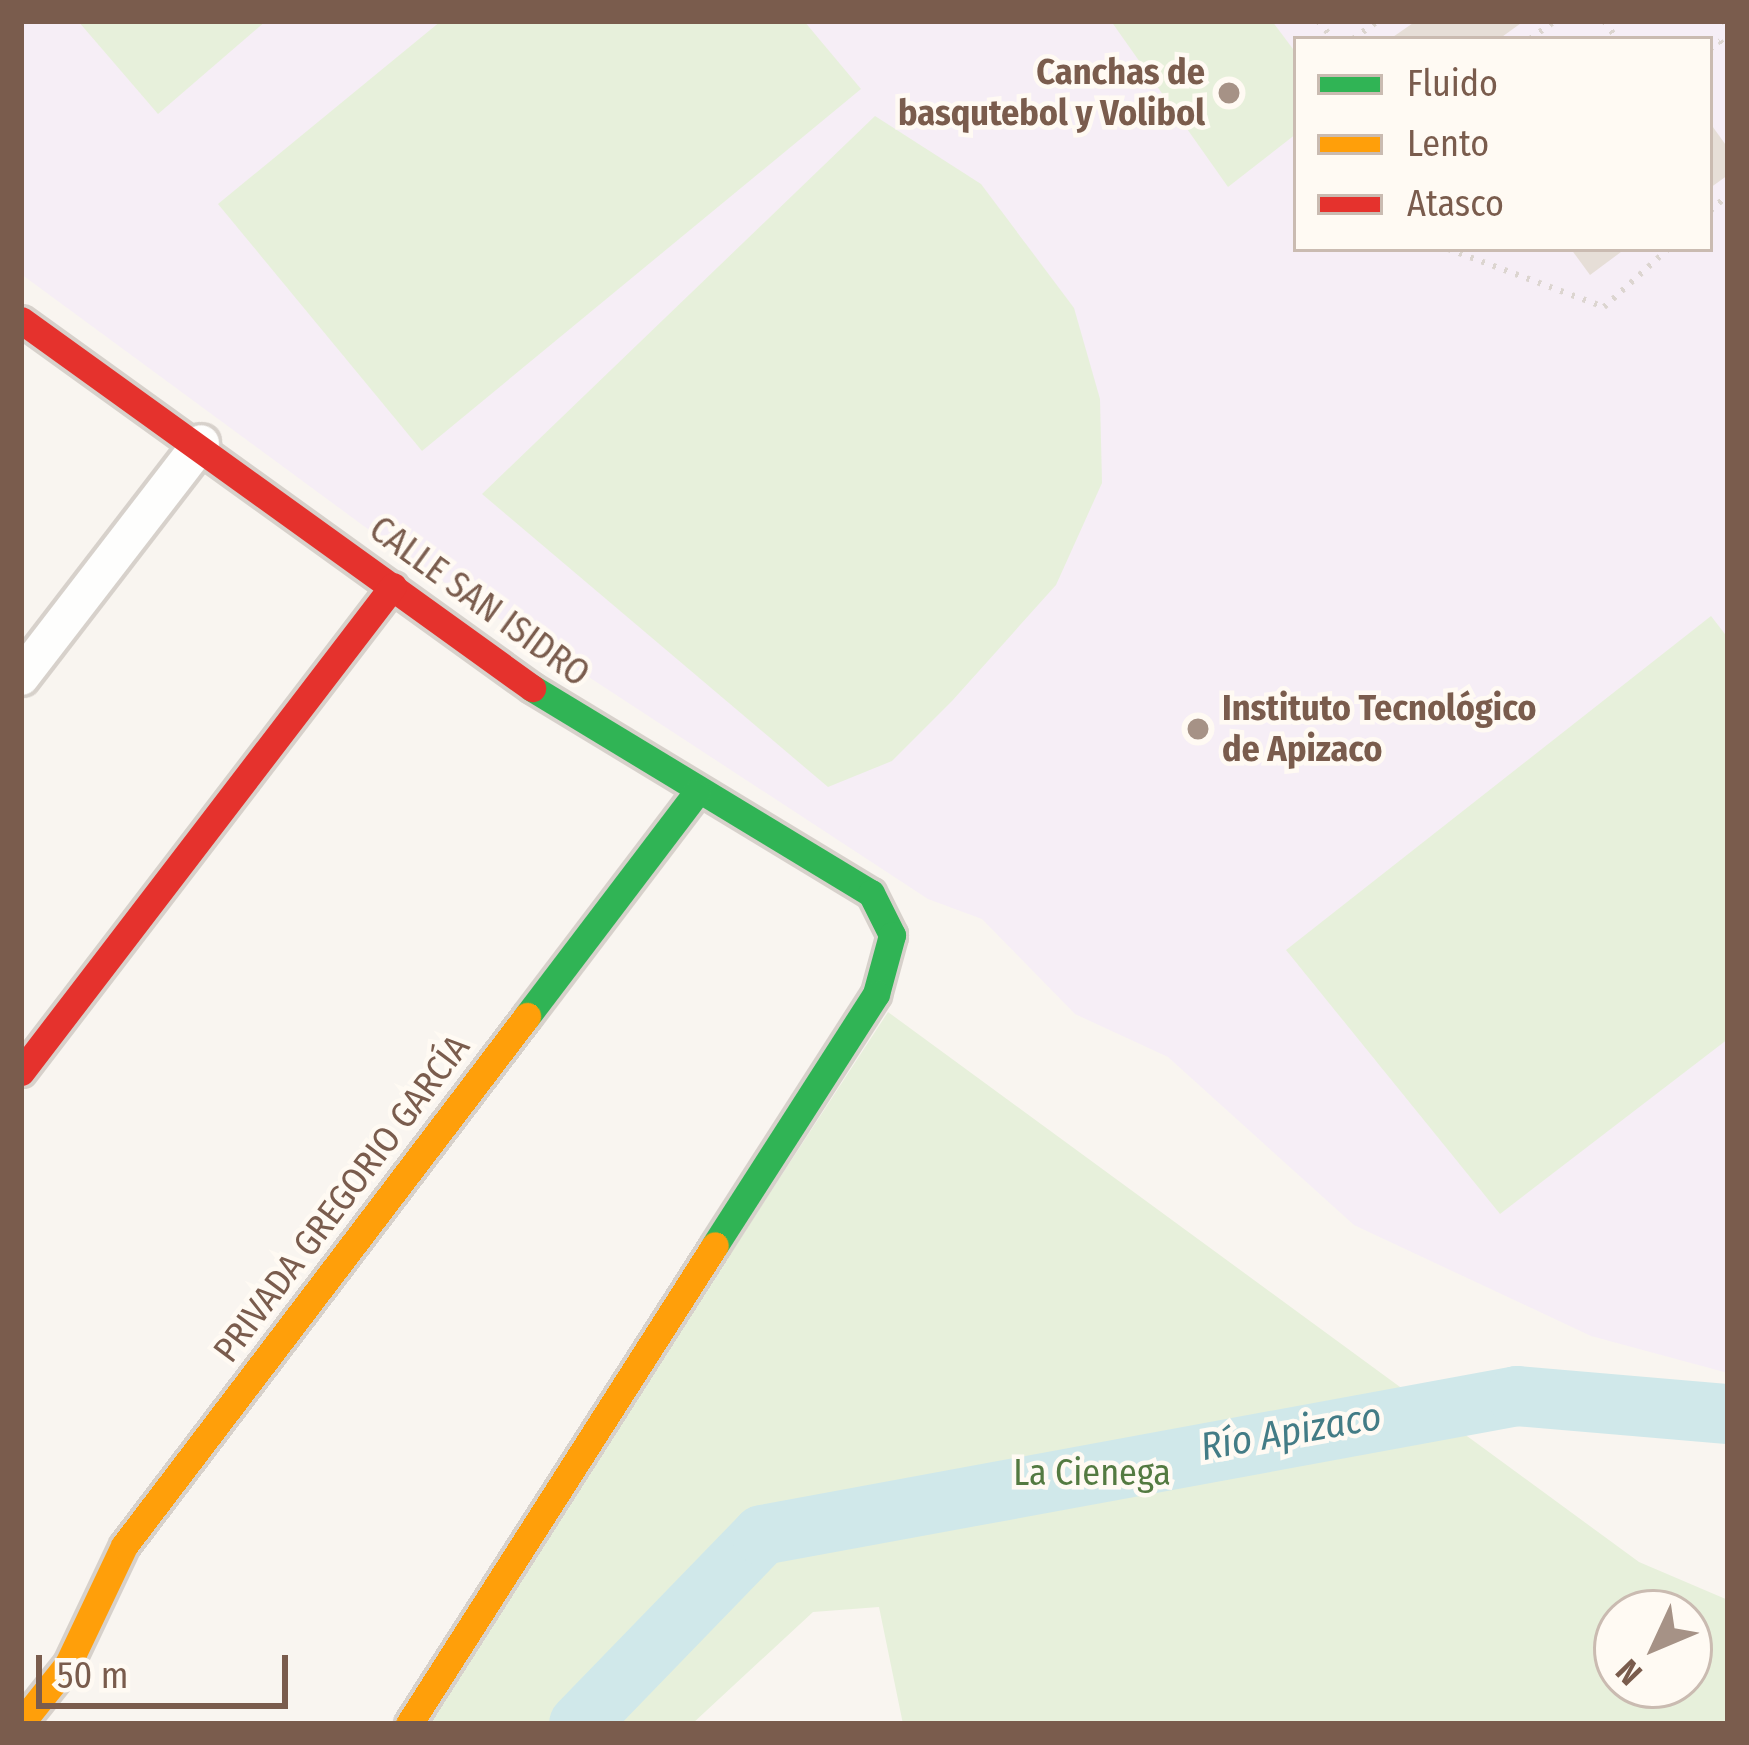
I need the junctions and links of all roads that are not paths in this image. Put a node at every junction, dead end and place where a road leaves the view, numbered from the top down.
1 (21, 320) edge
2 (200, 443) junction
3 (393, 586) junction
4 (21, 677) edge
5 (697, 791) junction
6 (21, 1072) edge
7 (21, 1724) edge
8 (409, 1724) edge

1 - 2 street, CALLE SAN ISIDRO
2 - 3 street, CALLE SAN ISIDRO
2 - 4 street
3 - 5 street, CALLE SAN ISIDRO
3 - 6 street
5 - 7 street, PRIVADA GREGORIO GARCÍA
5 - 8 street, CALLE SAN ISIDRO

